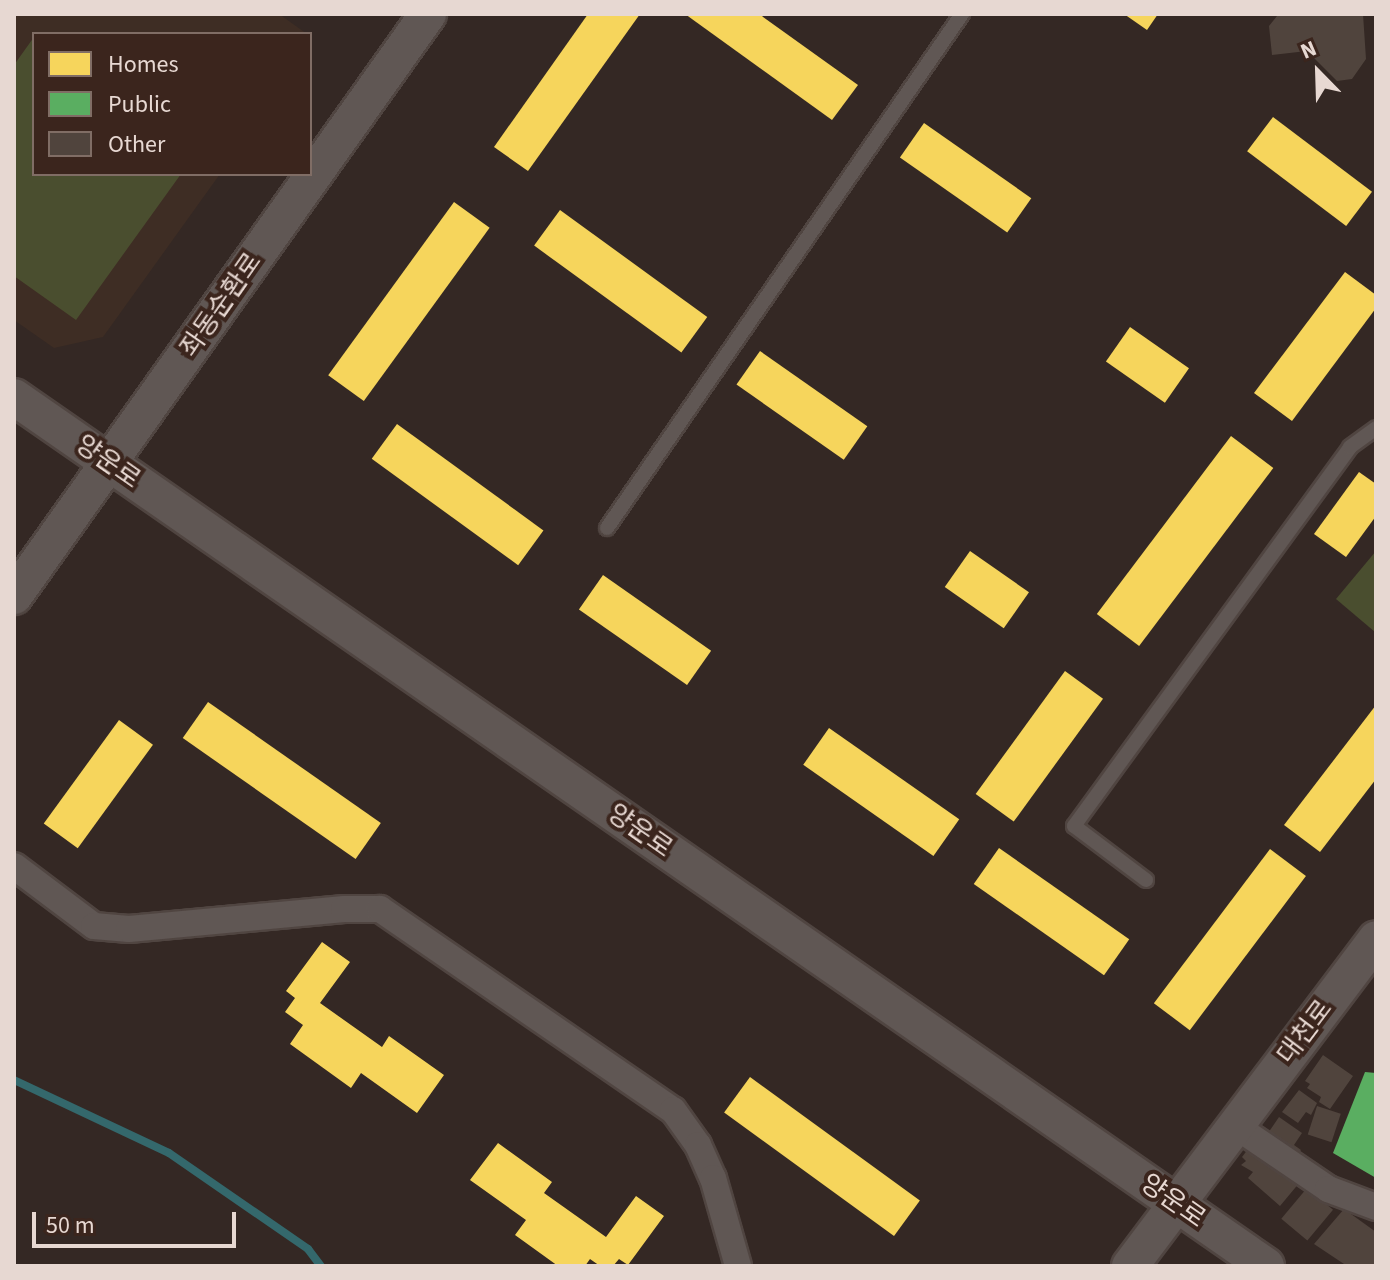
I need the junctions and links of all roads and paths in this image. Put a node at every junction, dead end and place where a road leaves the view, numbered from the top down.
1 (428, 14) edge
2 (962, 14) edge
3 (14, 397) edge
4 (1376, 428) edge
5 (109, 463) junction
6 (607, 528) dead end
7 (14, 596) edge
8 (14, 866) edge
9 (1146, 880) dead end
10 (1376, 939) edge
11 (1234, 1125) junction
12 (1177, 1204) junction
13 (1376, 1207) edge
14 (738, 1266) edge
15 (1130, 1266) edge
16 (1266, 1266) edge

1 - 5 main road, 좌동순환로
2 - 6 lane
3 - 5 main road, 양운로
4 - 9 lane
5 - 7 main road, 좌동순환로
5 - 12 main road, 양운로
8 - 14 street
10 - 11 main road, 대천로
11 - 12 main road, 대천로
11 - 13 street
12 - 15 main road, 대천로
12 - 16 main road, 양운로

